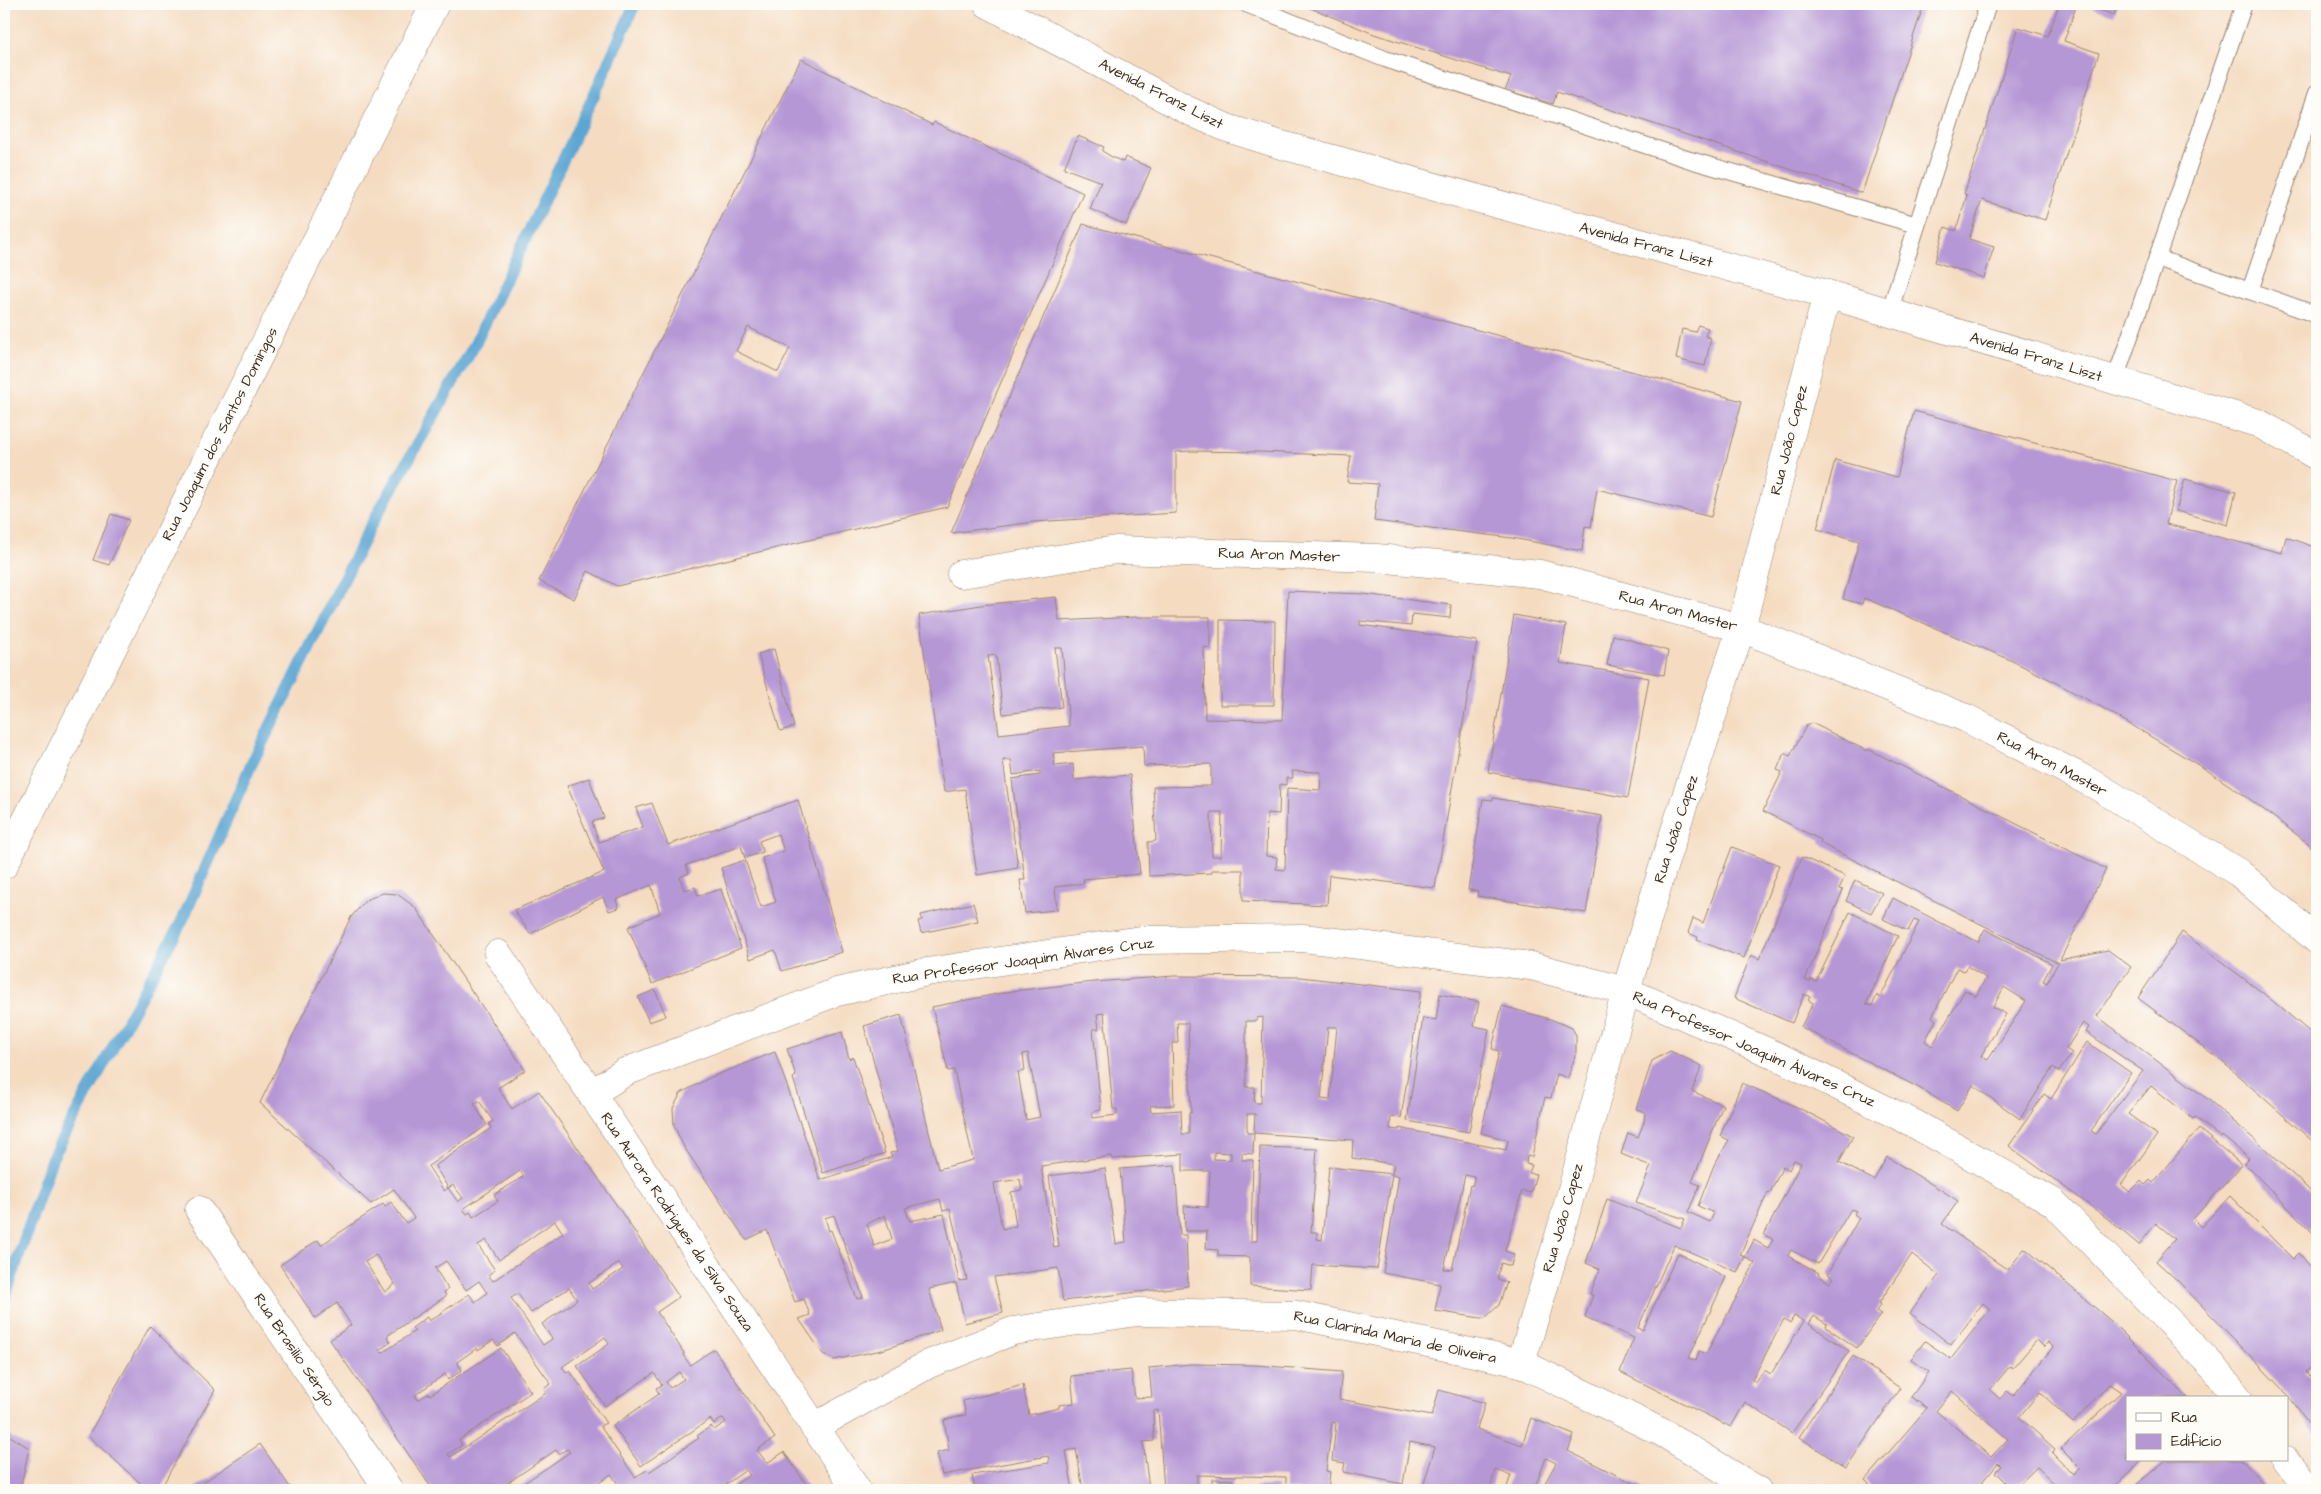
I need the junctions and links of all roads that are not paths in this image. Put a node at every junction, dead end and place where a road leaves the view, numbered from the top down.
1 (434, 4) edge
2 (988, 4) edge
3 (1246, 4) edge
4 (1988, 4) edge
5 (2244, 4) edge
6 (2317, 93) edge
7 (1917, 225) junction
8 (2157, 258) junction
9 (2250, 291) junction
10 (1827, 294) junction
11 (1889, 313) junction
12 (2317, 314) edge
13 (2115, 380) junction
14 (2317, 456) edge
15 (961, 574) dead end
16 (1741, 628) junction
17 (11, 833) edge
18 (4, 865) edge
19 (2317, 940) edge
20 (498, 954) dead end
21 (1626, 991) junction
22 (591, 1094) junction
23 (199, 1210) dead end
24 (1520, 1363) junction
25 (2236, 1396) edge
26 (814, 1427) junction
27 (2288, 1462) edge
28 (388, 1490) edge
29 (857, 1490) edge
30 (1757, 1490) edge
31 (2310, 1490) edge

1 - 17 street, Rua Joaquim dos Santos Domingos
2 - 10 street, Avenida Franz Liszt
3 - 7 lane
4 - 7 lane
5 - 8 lane
6 - 9 lane
7 - 11 lane
8 - 9 lane
8 - 13 lane
9 - 12 lane
10 - 11 street, Avenida Franz Liszt
10 - 16 street, Rua João Capez
11 - 13 street, Avenida Franz Liszt
13 - 14 street, Avenida Franz Liszt
15 - 16 street, Rua Aron Master
16 - 19 street, Rua Aron Master
16 - 21 street, Rua João Capez
17 - 18 street, Rua Joaquim dos Santos Domingos
20 - 22 street, Rua Aurora Rodrigues da Silva Souza
21 - 22 street, Rua Professor Joaquim Álvares Cruz
21 - 24 street, Rua João Capez
21 - 25 street, Rua Professor Joaquim Álvares Cruz
22 - 26 street, Rua Aurora Rodrigues da Silva Souza
23 - 28 street, Rua Brasilio Sérgio
24 - 26 street, Rua Clarinda Maria de Oliveira
24 - 30 street, Rua Clarinda Maria de Oliveira
26 - 29 street, Rua Aurora Rodrigues da Silva Souza
27 - 31 street

